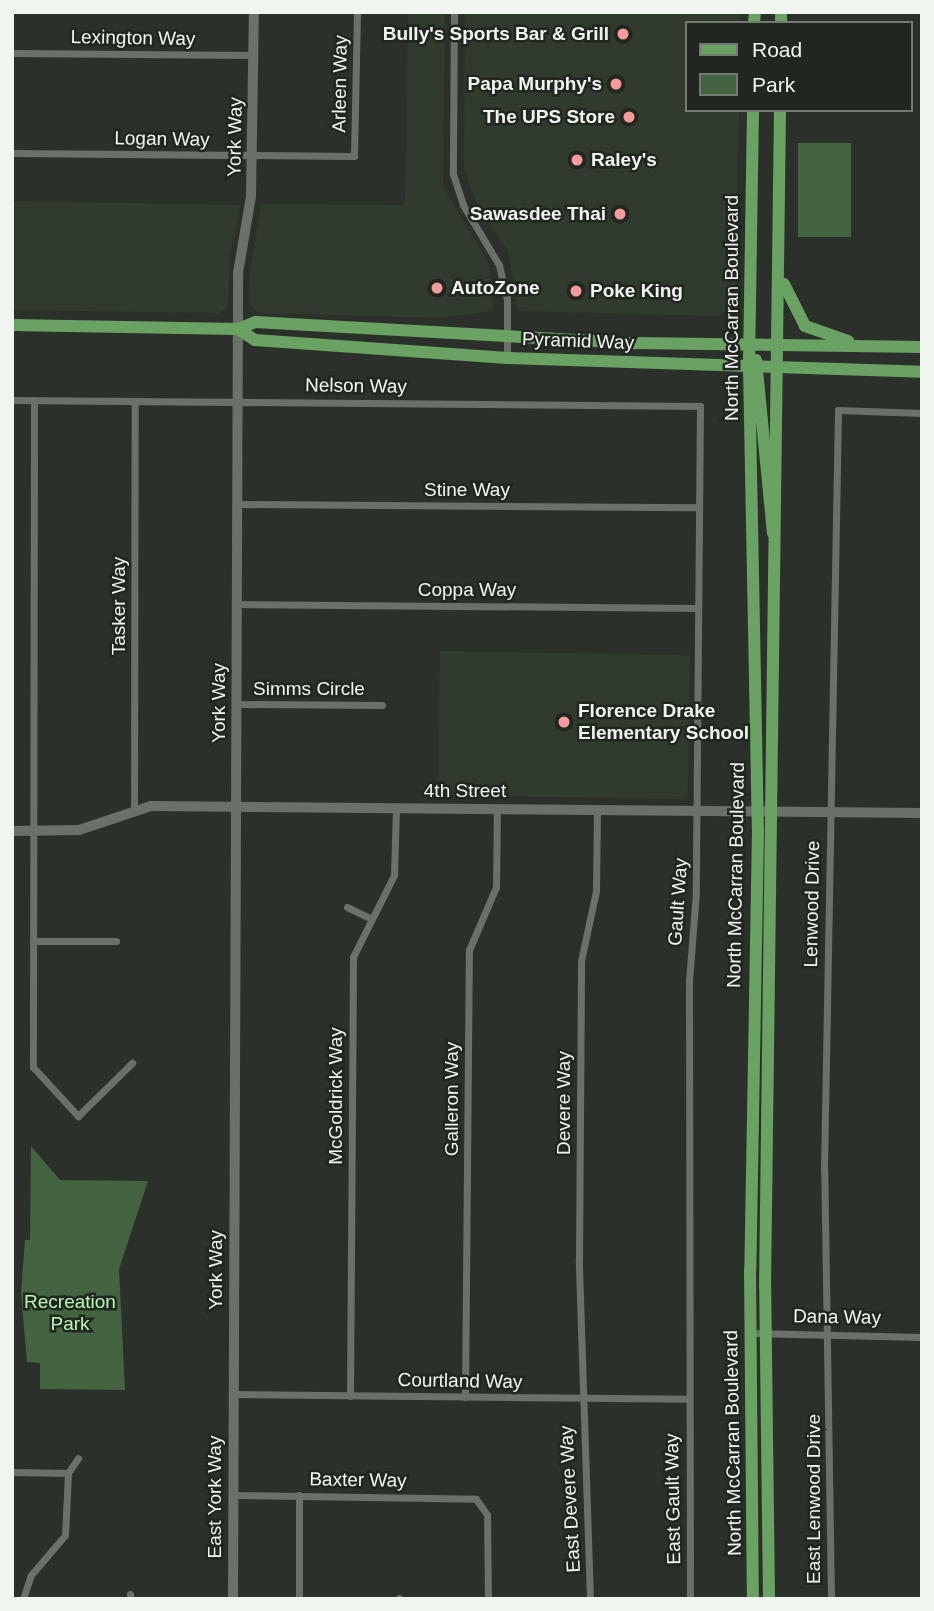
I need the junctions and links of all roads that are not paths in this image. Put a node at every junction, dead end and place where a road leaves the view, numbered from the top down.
1 (254, 12) edge
2 (357, 12) edge
3 (454, 12) edge
4 (12, 53) edge
5 (254, 55) junction
6 (753, 112) edge
7 (780, 112) edge
8 (12, 153) edge
9 (252, 155) junction
10 (354, 156) joint
11 (779, 268) junction
12 (12, 325) edge
13 (238, 329) junction
14 (507, 337) junction
15 (779, 343) junction
16 (865, 346) junction
17 (750, 347) junction
18 (922, 347) edge
19 (507, 358) junction
20 (754, 367) junction
21 (778, 368) junction
22 (922, 372) edge
23 (12, 400) edge
24 (34, 400) junction
25 (135, 401) junction
26 (237, 401) junction
27 (700, 406) joint
28 (922, 413) edge
29 (237, 504) junction
30 (698, 507) junction
31 (777, 543) junction
32 (237, 604) junction
33 (698, 608) junction
34 (237, 704) junction
35 (382, 705) dead end
36 (236, 807) junction
37 (757, 807) junction
38 (773, 807) junction
39 (396, 808) junction
40 (697, 808) junction
41 (496, 809) junction
42 (830, 809) junction
43 (597, 810) junction
44 (134, 811) junction
45 (922, 813) edge
46 (12, 831) edge
47 (34, 831) junction
48 (347, 907) dead end
49 (370, 918) junction
50 (33, 941) junction
51 (116, 941) dead end
52 (132, 1063) dead end
53 (828, 1332) junction
54 (751, 1333) junction
55 (766, 1333) junction
56 (922, 1337) edge
57 (232, 1394) junction
58 (350, 1396) junction
59 (465, 1397) junction
60 (582, 1398) junction
61 (829, 1398) joint
62 (688, 1399) junction
63 (78, 1458) dead end
64 (12, 1472) edge
65 (68, 1473) junction
66 (232, 1495) junction
67 (299, 1495) junction
68 (23, 1599) edge
69 (233, 1599) edge
70 (299, 1599) edge
71 (488, 1599) edge
72 (590, 1599) edge
73 (690, 1599) edge
74 (754, 1599) edge
75 (769, 1599) edge
76 (831, 1599) edge

1 - 5 street, York Way
2 - 10 street, Arleen Way
3 - 14 street
4 - 5 street, Lexington Way
5 - 9 street, York Way
6 - 17 main road, North McCarran Boulevard
7 - 11 main road, North McCarran Boulevard
8 - 9 street, Logan Way
9 - 10 street, Logan Way
9 - 13 street, York Way
11 - 15 main road, North McCarran Boulevard
11 - 16 main road
12 - 13 main road, Pyramid Way
13 - 14 main road, Pyramid Way
13 - 19 main road, Pyramid Way
13 - 26 street, York Way
14 - 17 main road, Pyramid Way
14 - 19 street
15 - 16 main road, Pyramid Way
15 - 17 main road, Pyramid Way
15 - 21 main road, North McCarran Boulevard
16 - 18 main road, Pyramid Way
17 - 20 main road, North McCarran Boulevard
19 - 20 main road, Pyramid Way
20 - 21 main road, Pyramid Way
20 - 31 main road
20 - 37 main road, North McCarran Boulevard
21 - 22 main road, Pyramid Way
21 - 31 main road, North McCarran Boulevard
23 - 24 street, Nelson Way
24 - 25 street, Nelson Way
24 - 47 street
25 - 26 street, Nelson Way
25 - 44 street, Tasker Way
26 - 27 street, Nelson Way
26 - 29 street, York Way
27 - 30 street, Gault Way
28 - 42 street, Lenwood Drive
29 - 30 street, Stine Way
29 - 32 street, York Way
30 - 33 street, Gault Way
31 - 38 main road, North McCarran Boulevard
32 - 33 street, Coppa Way
32 - 34 street, York Way
33 - 40 street, Gault Way
34 - 35 street, Simms Circle
34 - 36 street, York Way
36 - 39 street, 4th Street
36 - 44 street, 4th Street
36 - 57 street, York Way
37 - 38 street, 4th Street
37 - 40 street, 4th Street
37 - 54 main road, North McCarran Boulevard
38 - 42 street, 4th Street
38 - 55 main road, North McCarran Boulevard
39 - 41 street, 4th Street
39 - 49 street, McGoldrick Way
40 - 43 street, 4th Street
40 - 62 street, Gault Way
41 - 43 street, 4th Street
41 - 59 street, Galleron Way
42 - 45 street, 4th Street
42 - 53 street, Lenwood Drive
43 - 60 street, Devere Way
44 - 47 street, 4th Street
46 - 47 street, 4th Street
47 - 50 street
48 - 49 street
49 - 58 street, McGoldrick Way
50 - 51 street
50 - 52 street
53 - 55 street, Dana Way
53 - 56 street, Dana Way
53 - 61 street, Lenwood Drive
54 - 55 street, Dana Way
54 - 74 main road, North McCarran Boulevard
55 - 75 main road, North McCarran Boulevard
57 - 58 street, Courtland Way
57 - 66 street, East York Way
58 - 59 street, Courtland Way
59 - 60 street, Courtland Way
60 - 62 street, Courtland Way
60 - 72 street, East Devere Way
61 - 76 street, East Lenwood Drive
62 - 73 street, East Gault Way
63 - 65 street
64 - 65 street
65 - 68 street
66 - 67 street, Baxter Way
66 - 69 street, East York Way
67 - 70 street
67 - 71 street, Baxter Way

